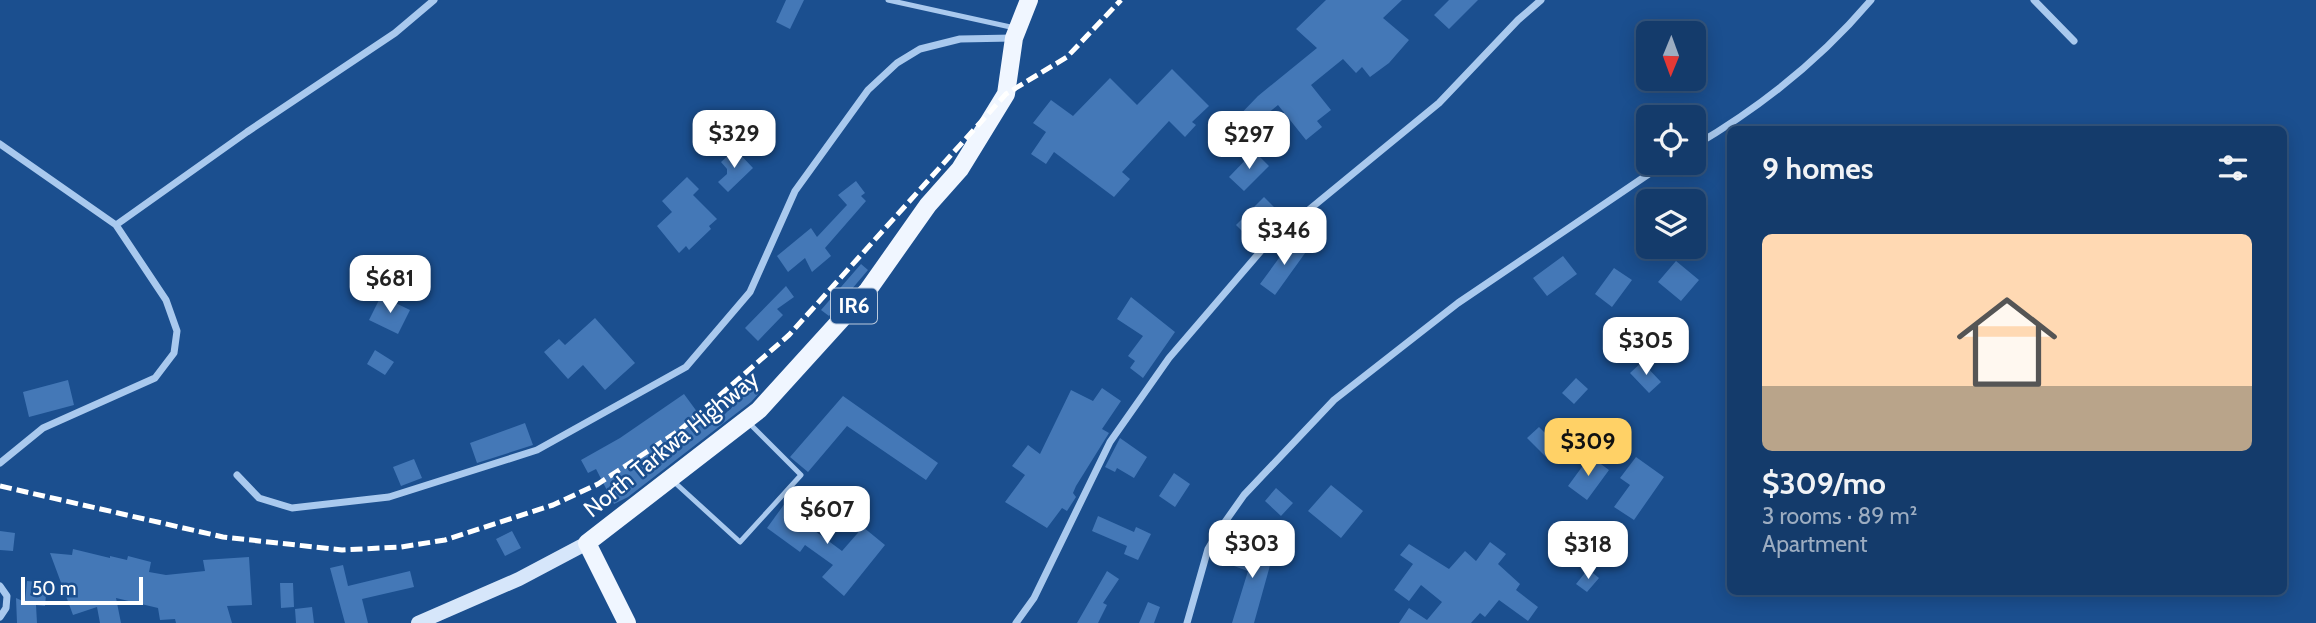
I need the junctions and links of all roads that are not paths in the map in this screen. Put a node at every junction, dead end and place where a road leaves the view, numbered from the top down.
1 (434, 0) edge
2 (888, 0) edge
3 (1029, 0) edge
4 (1541, 0) edge
5 (1871, 0) edge
6 (2034, 0) edge
7 (1016, 33) junction
8 (2074, 41) dead end
9 (1706, 139) edge
10 (0, 144) edge
11 (1647, 175) edge
12 (116, 225) junction
13 (746, 420) junction
14 (0, 463) edge
15 (237, 475) dead end
16 (669, 478) junction
17 (587, 543) junction
18 (0, 586) edge
19 (0, 617) edge
20 (418, 623) edge
21 (627, 623) edge
22 (1016, 623) edge
23 (1187, 623) edge

1 - 12 street
2 - 7 lane
3 - 7 main road, North Tarkwa Highway / IR6
4 - 22 street
5 - 9 street
6 - 8 street
7 - 13 main road, North Tarkwa Highway / IR6
7 - 15 street
10 - 12 street
11 - 23 street
12 - 14 street
13 - 16 main road, North Tarkwa Highway / IR6
13 - 16 lane
16 - 17 main road, North Tarkwa Highway / IR6
17 - 20 main road
17 - 21 main road
18 - 19 street

